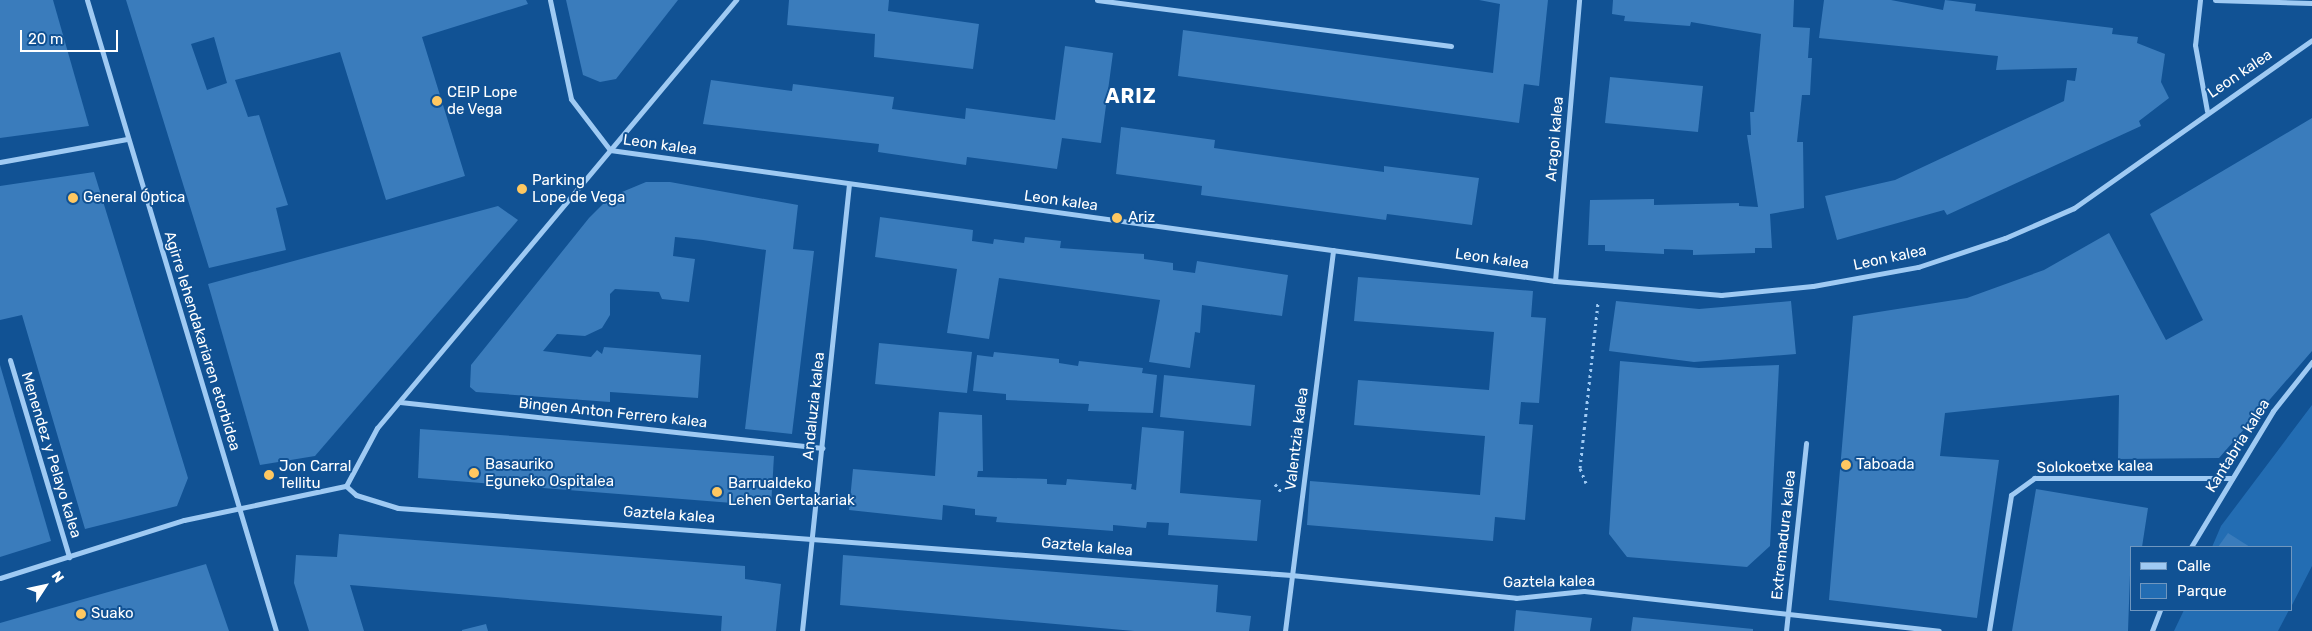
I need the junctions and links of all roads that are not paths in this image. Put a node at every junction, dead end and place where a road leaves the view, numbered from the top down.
1 (87, 0) edge
2 (550, 0) edge
3 (736, 0) edge
4 (1097, 0) edge
5 (1580, 0) edge
6 (2200, 0) edge
7 (2215, 0) edge
8 (2312, 3) edge
9 (2312, 40) edge
10 (1451, 46) dead end
11 (2207, 112) junction
12 (127, 139) junction
13 (610, 150) junction
14 (0, 162) edge
15 (849, 184) junction
16 (1333, 250) junction
17 (1555, 281) junction
18 (10, 360) dead end
19 (2312, 362) edge
20 (400, 402) junction
21 (1806, 443) dead end
22 (823, 448) junction
23 (2232, 478) junction
24 (346, 486) junction
25 (240, 506) junction
26 (811, 537) junction
27 (2192, 546) edge
28 (69, 557) junction
29 (1291, 575) junction
30 (0, 578) edge
31 (2160, 611) edge
32 (1787, 617) junction
33 (276, 631) edge
34 (802, 631) edge
35 (1285, 631) edge
36 (1786, 631) edge
37 (1938, 631) edge
38 (1989, 631) edge
39 (2152, 631) edge

1 - 12 street, Agirre lehendakariaren etorbidea
2 - 13 street
3 - 13 street
4 - 10 street
5 - 17 street, Aragoi kalea
6 - 11 street
7 - 8 street
9 - 11 street, Leon kalea
11 - 17 street, Leon kalea
12 - 14 street
12 - 25 street, Agirre lehendakariaren etorbidea
13 - 15 street, Leon kalea
13 - 20 street
15 - 16 street, Leon kalea
15 - 22 street, Andaluzia kalea
16 - 17 street, Leon kalea
16 - 29 street, Valentzia kalea
18 - 28 street, Menendez y Pelayo kalea
19 - 23 street, Kantabria kalea
20 - 22 street, Bingen Anton Ferrero kalea
20 - 24 street
21 - 32 street, Extremadura kalea
22 - 26 street, Andaluzia kalea
23 - 27 street, Kantabria kalea
23 - 38 street, Solokoetxe kalea
24 - 25 street
24 - 26 street, Gaztela kalea
25 - 28 street, Menendez y Pelayo kalea
25 - 33 street, Agirre lehendakariaren etorbidea
26 - 29 street, Gaztela kalea
26 - 34 street, Andaluzia kalea
28 - 30 street, Menendez y Pelayo kalea
29 - 32 street, Gaztela kalea
29 - 35 street, Valentzia kalea
31 - 39 street
32 - 36 street, Extremadura kalea
32 - 37 street, Gaztela kalea

